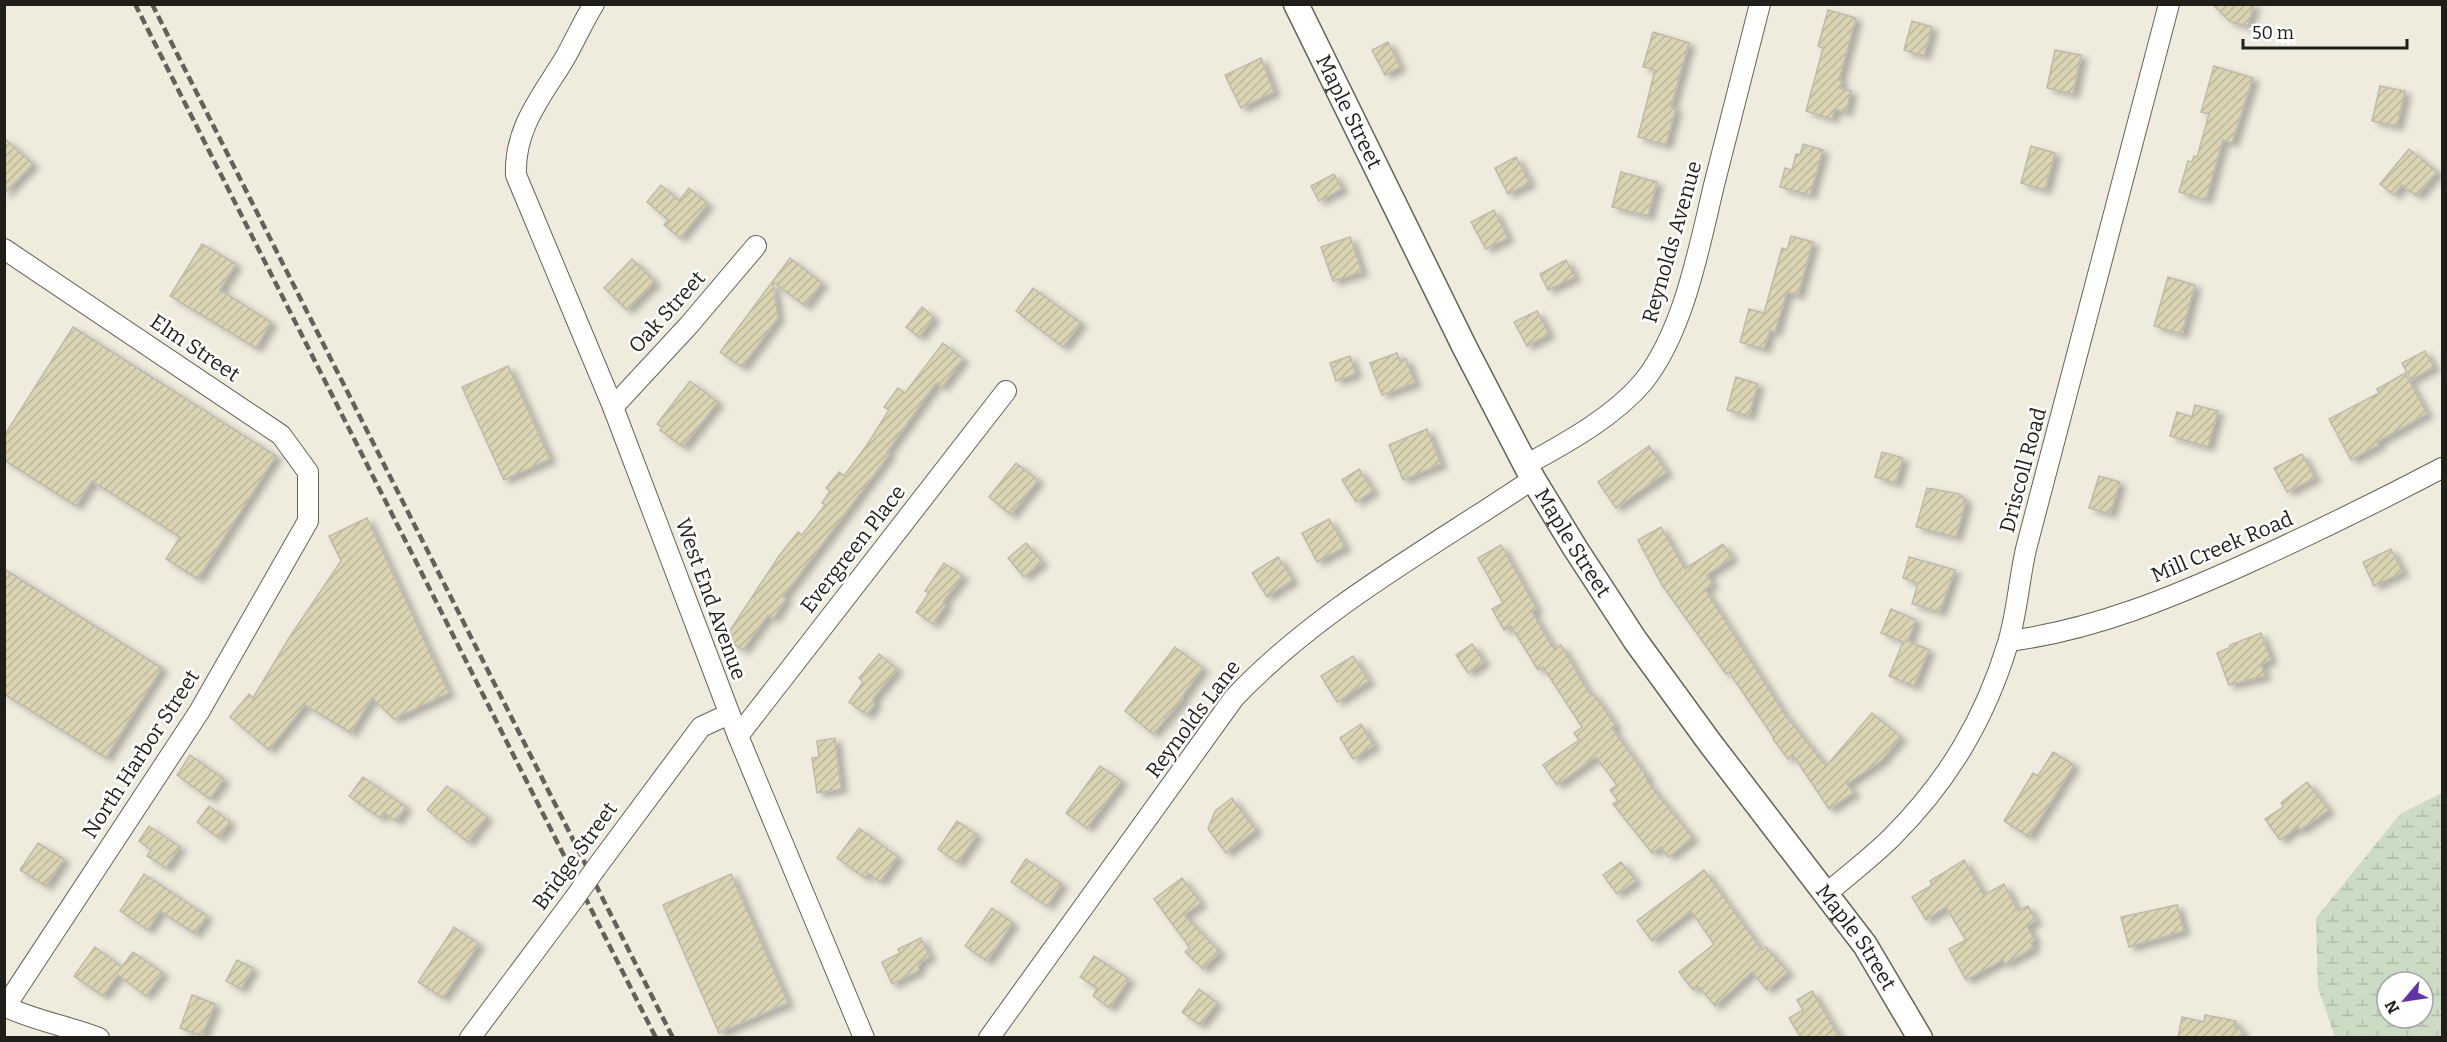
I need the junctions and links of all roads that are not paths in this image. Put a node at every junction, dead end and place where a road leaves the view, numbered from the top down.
1 (594, 4) edge
2 (1296, 4) edge
3 (1760, 4) edge
4 (2169, 4) edge
5 (756, 246) dead end
6 (4, 249) edge
7 (1006, 391) dead end
8 (613, 407) junction
9 (2442, 468) edge
10 (1530, 472) junction
11 (308, 521) joint
12 (2009, 640) junction
13 (729, 714) junction
14 (738, 736) junction
15 (1826, 894) junction
16 (5, 1006) edge
17 (68, 1033) edge
18 (99, 1038) edge
19 (470, 1038) edge
20 (864, 1038) edge
21 (989, 1038) edge
22 (1920, 1038) edge

1 - 8 street, West End Avenue
2 - 10 street, Maple Street
3 - 10 street, Reynolds Avenue
4 - 12 street, Driscoll Road
5 - 8 street, Oak Street
6 - 11 street, Elm Street
7 - 14 street, Evergreen Place
8 - 13 street, West End Avenue
9 - 12 street, Mill Creek Road
10 - 15 street, Maple Street
10 - 21 street, Reynolds Lane
11 - 16 street, North Harbor Street
12 - 15 street, Driscoll Road
13 - 14 street, West End Avenue
13 - 19 street, Bridge Street, bridge
14 - 20 street, West End Avenue
15 - 22 street, Maple Street
16 - 17 street
17 - 18 street

